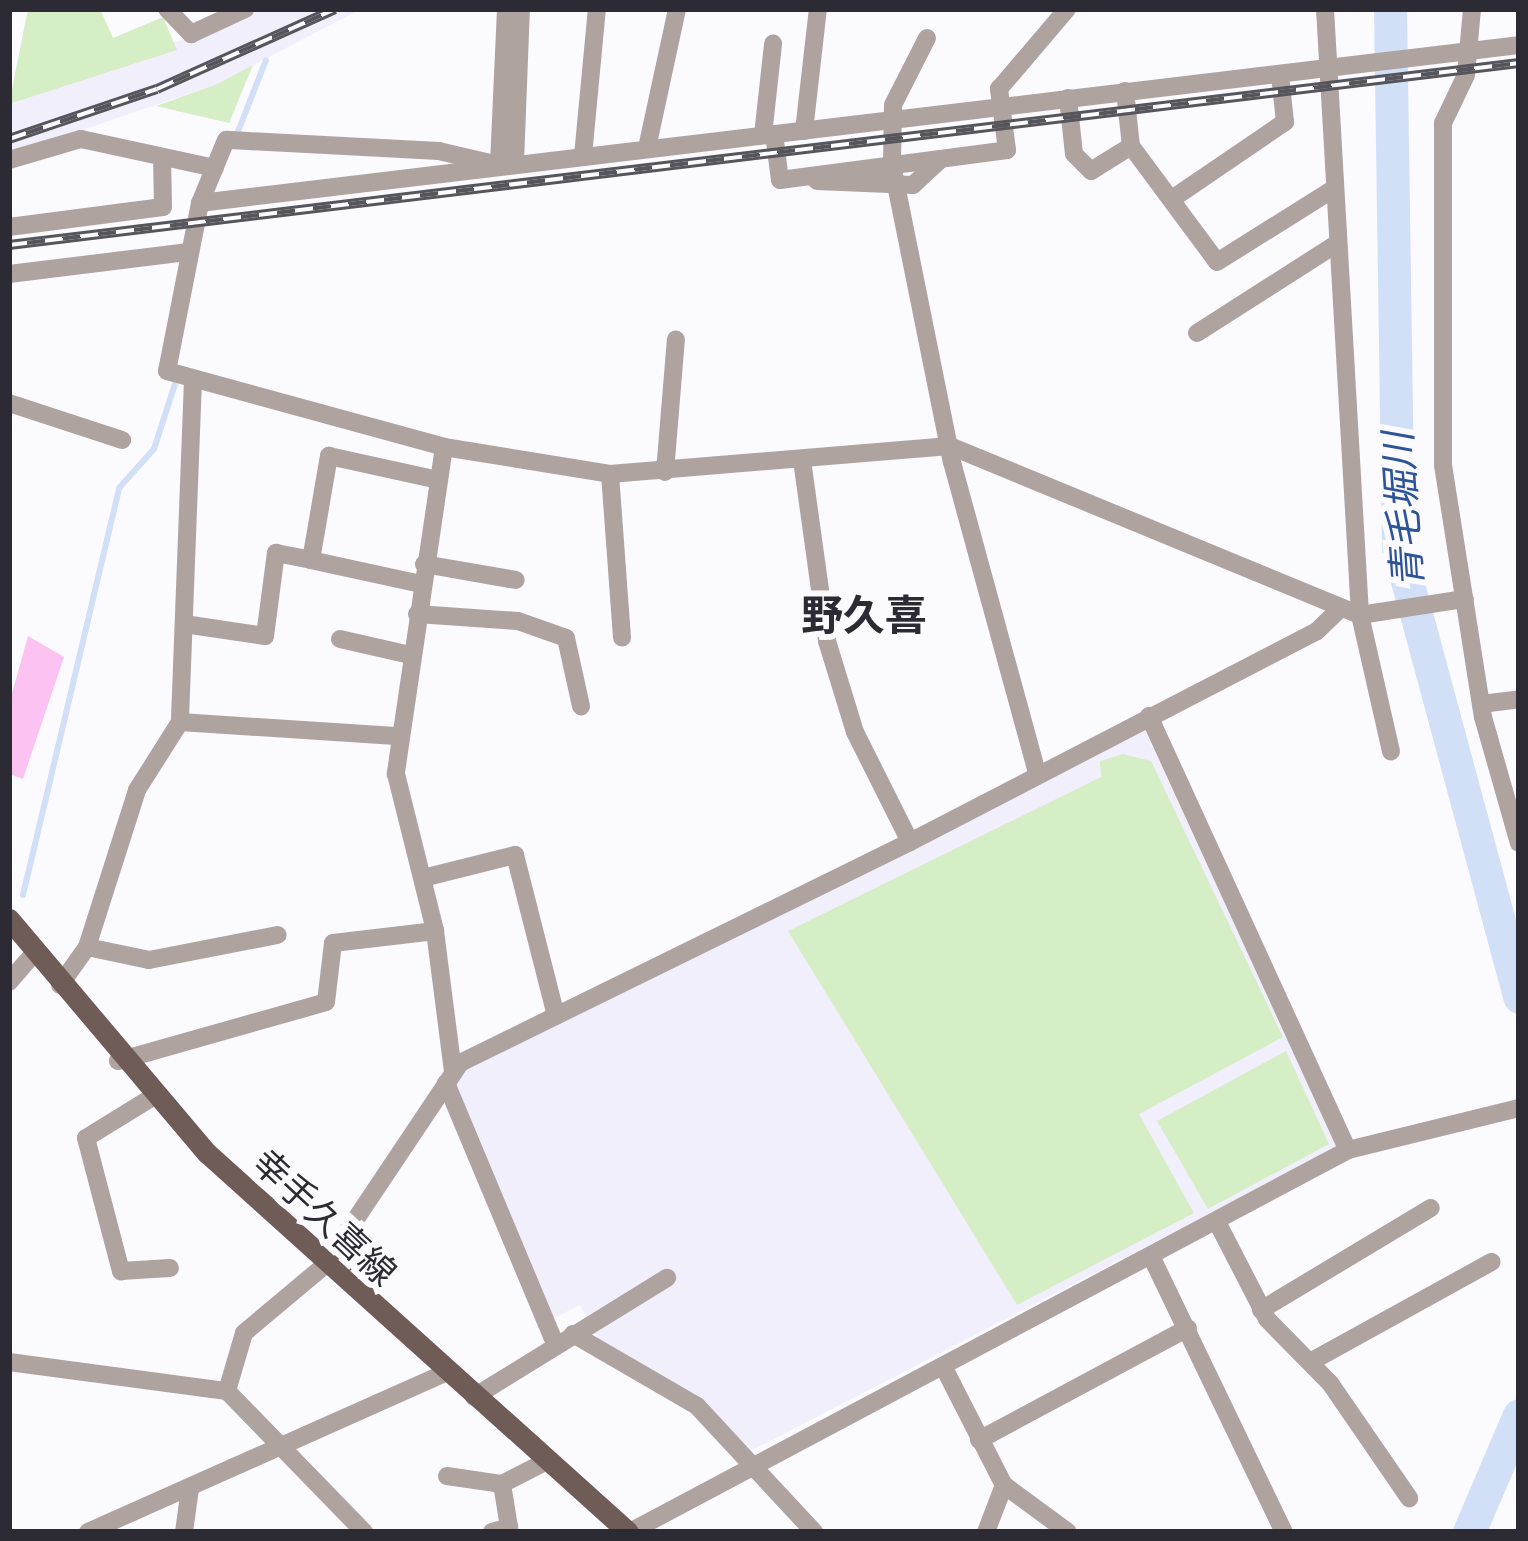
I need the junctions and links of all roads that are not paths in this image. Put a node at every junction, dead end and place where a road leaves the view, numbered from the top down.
1 (167, 9) edge
2 (245, 9) edge
3 (506, 9) edge
4 (521, 9) edge
5 (597, 9) edge
6 (676, 9) edge
7 (818, 9) edge
8 (1067, 9) edge
9 (1472, 9) edge
10 (1332, 11) edge
11 (927, 38) dead end
12 (773, 44) dead end
13 (1519, 45) edge
14 (1462, 52) junction
15 (1334, 68) junction
16 (1280, 75) junction
17 (1125, 91) junction
18 (1067, 98) junction
19 (1000, 106) junction
20 (891, 119) junction
21 (804, 131) junction
22 (769, 135) junction
23 (1130, 146) junction
24 (646, 148) junction
25 (584, 156) junction
26 (163, 157) junction
27 (9, 160) edge
28 (507, 164) junction
29 (215, 168) junction
30 (894, 175) junction
31 (1335, 188) junction
32 (1172, 200) junction
33 (200, 203) junction
34 (9, 227) edge
35 (1338, 243) junction
36 (189, 252) junction
37 (9, 274) edge
38 (1197, 334) dead end
39 (676, 339) dead end
40 (194, 380) junction
41 (9, 403) edge
42 (122, 440) dead end
43 (444, 446) junction
44 (950, 446) junction
45 (802, 460) junction
46 (665, 472) junction
47 (610, 474) junction
48 (438, 480) junction
49 (310, 560) junction
50 (423, 574) junction
51 (516, 580) dead end
52 (1460, 600) junction
53 (1356, 613) junction
54 (417, 614) junction
55 (184, 624) junction
56 (622, 638) dead end
57 (340, 639) dead end
58 (410, 655) junction
59 (1519, 698) edge
60 (1481, 704) junction
61 (581, 706) dead end
62 (1149, 716) junction
63 (180, 722) junction
64 (396, 736) junction
65 (1391, 752) dead end
66 (1037, 773) junction
67 (910, 842) junction
68 (1519, 843) edge
69 (423, 878) junction
70 (9, 919) edge
71 (435, 931) junction
72 (278, 935) dead end
73 (87, 946) junction
74 (34, 952) junction
75 (10, 976) edge
76 (60, 985) junction
77 (556, 1016) junction
78 (118, 1061) junction
79 (449, 1077) junction
80 (152, 1098) junction
81 (1512, 1111) edge
82 (1348, 1150) junction
83 (1431, 1208) dead end
84 (1217, 1222) junction
85 (1151, 1256) junction
86 (1491, 1262) dead end
87 (326, 1265) junction
88 (170, 1268) dead end
89 (668, 1278) dead end
90 (1261, 1310) junction
91 (1188, 1328) junction
92 (582, 1329) junction
93 (555, 1344) junction
94 (1312, 1361) junction
95 (9, 1362) edge
96 (944, 1366) junction
97 (447, 1372) junction
98 (227, 1390) junction
99 (474, 1397) junction
100 (980, 1440) junction
101 (283, 1448) junction
102 (752, 1459) junction
103 (547, 1461) junction
104 (447, 1476) dead end
105 (502, 1484) junction
106 (1004, 1485) junction
107 (190, 1488) junction
108 (1409, 1498) dead end
109 (88, 1532) edge
110 (184, 1532) edge
111 (364, 1532) edge
112 (492, 1532) edge
113 (629, 1532) edge
114 (814, 1532) edge
115 (986, 1532) edge
116 (1068, 1532) edge
117 (1284, 1532) edge

1 - 2 street
3 - 28 street
4 - 28 street
5 - 25 street
6 - 24 street
7 - 21 street
8 - 19 street
9 - 14 street
10 - 15 street
11 - 20 street
12 - 22 street
13 - 14 street
14 - 15 street
14 - 52 street
15 - 16 street
15 - 31 street
16 - 17 street
16 - 32 street
17 - 18 street
17 - 23 street
18 - 19 street
18 - 23 street
19 - 20 street
19 - 30 street
20 - 21 street
20 - 30 street
21 - 22 street
22 - 24 street
22 - 30 street
23 - 32 street
24 - 25 street
25 - 28 street
26 - 27 street
26 - 29 street
26 - 34 street
28 - 29 street
28 - 33 street
29 - 33 street
30 - 44 street
31 - 32 street
31 - 35 street
33 - 36 street
35 - 38 street
35 - 53 street
36 - 37 street
36 - 40 street
39 - 46 street
40 - 43 street
40 - 55 street
41 - 42 street
43 - 47 street
43 - 48 street
44 - 45 street
44 - 53 street
44 - 66 street
45 - 46 street
45 - 67 street
46 - 47 street
47 - 56 street
48 - 49 street
48 - 50 street
49 - 50 street
49 - 55 street
50 - 51 street
50 - 54 street
52 - 53 street
52 - 60 street
53 - 62 street
53 - 65 street
54 - 58 street
54 - 61 street
55 - 63 street
57 - 58 street
58 - 64 street
59 - 60 street
60 - 68 street
62 - 66 street
62 - 82 street
63 - 64 street
63 - 73 street
64 - 69 street
66 - 67 street
67 - 77 street
69 - 71 street
69 - 77 street
70 - 74 main road, 幸手久喜線
71 - 78 street
71 - 79 street
72 - 73 street
73 - 76 street
74 - 75 street
74 - 76 main road, 幸手久喜線
76 - 78 main road, 幸手久喜線
77 - 79 street
78 - 80 main road, 幸手久喜線
79 - 87 street
79 - 93 street
80 - 87 main road, 幸手久喜線
80 - 88 street
81 - 82 street
82 - 84 street
83 - 90 street
84 - 85 street
84 - 90 street
85 - 91 street
85 - 96 street
86 - 94 street
87 - 97 main road, 幸手久喜線
87 - 98 street
89 - 92 street
90 - 94 street
91 - 100 street
91 - 117 street
92 - 93 street
92 - 102 street
93 - 99 street
94 - 108 street
95 - 98 street
96 - 100 street
96 - 102 street
97 - 99 main road, 幸手久喜線
97 - 101 street
98 - 101 street
99 - 103 main road, 幸手久喜線
100 - 106 street
101 - 107 street
101 - 111 street
102 - 113 street
102 - 114 street
103 - 105 street
103 - 113 main road, 幸手久喜線
104 - 105 street
105 - 112 street
106 - 115 street
106 - 116 street
107 - 109 street
107 - 110 street

